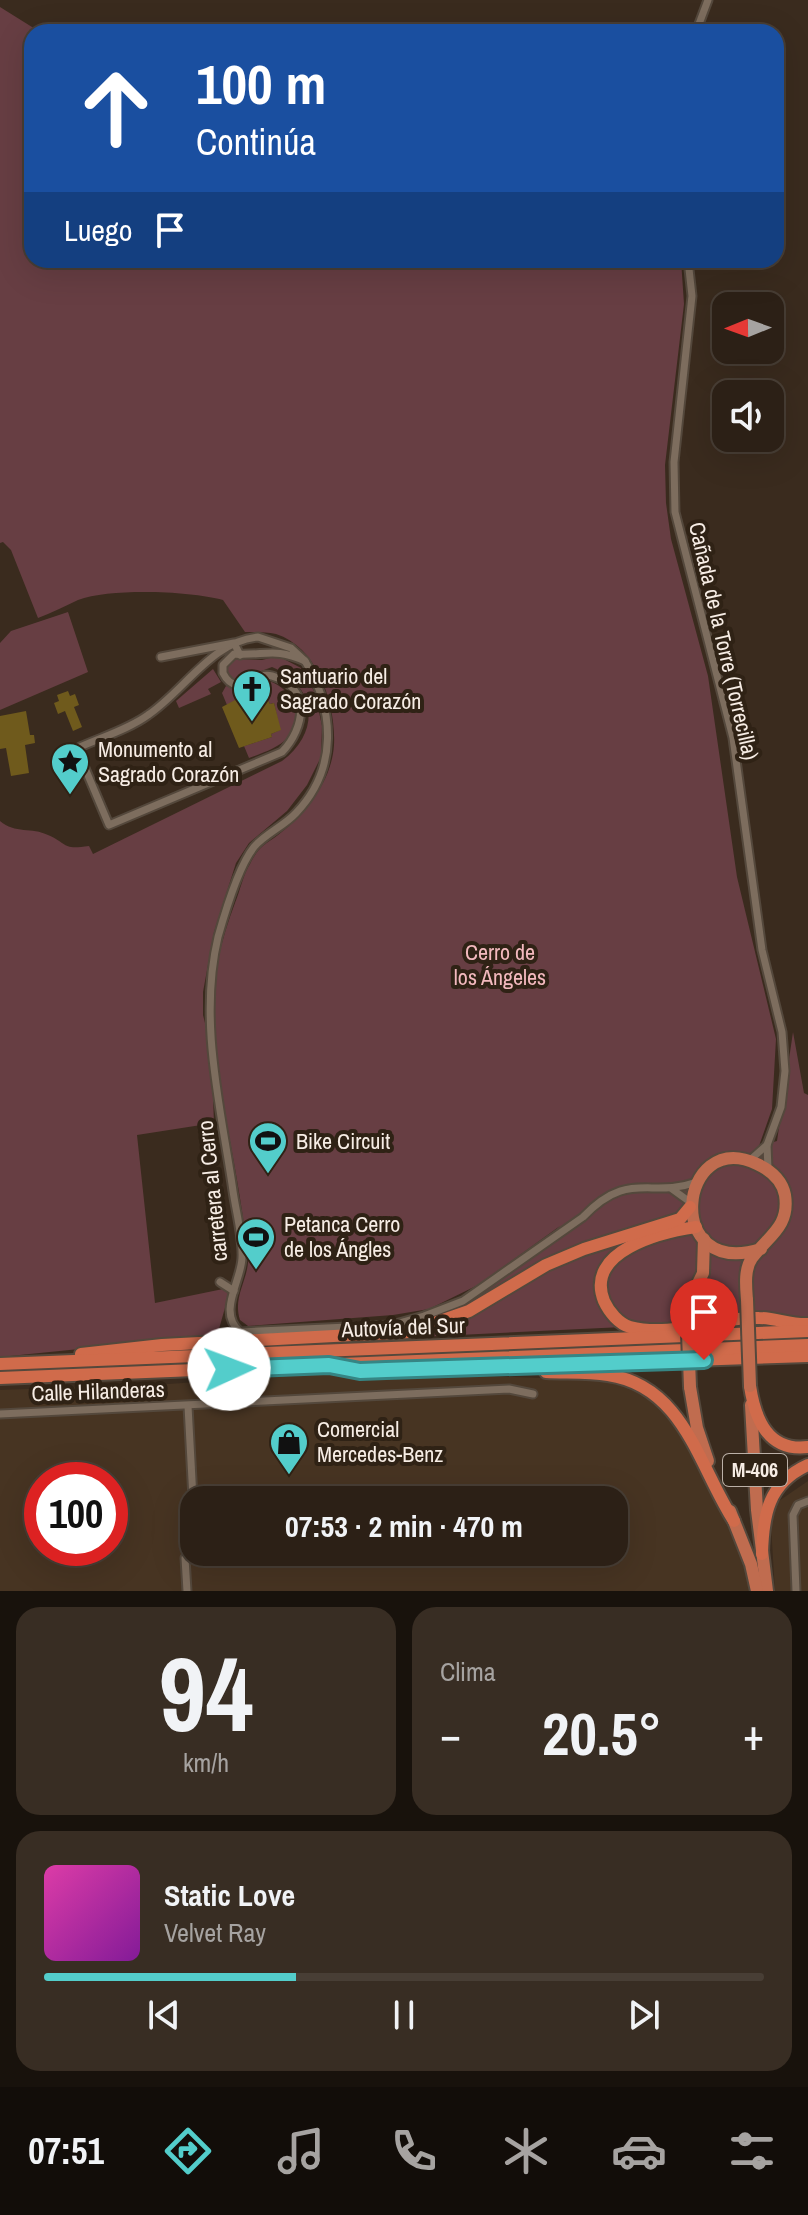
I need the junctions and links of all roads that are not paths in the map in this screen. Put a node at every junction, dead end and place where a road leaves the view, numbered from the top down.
1 (708, 0) edge
2 (699, 24) edge
3 (689, 268) edge
4 (252, 637) junction
5 (234, 643) junction
6 (240, 655) junction
7 (257, 655) junction
8 (161, 657) dead end
9 (305, 661) junction
10 (767, 1145) junction
11 (750, 1160) junction
12 (768, 1169) junction
13 (697, 1182) junction
14 (670, 1187) junction
15 (690, 1205) junction
16 (696, 1227) junction
17 (704, 1239) junction
18 (761, 1249) junction
19 (220, 1282) dead end
20 (234, 1291) junction
21 (808, 1324) edge
22 (808, 1331) edge
23 (808, 1345) edge
24 (808, 1358) edge
25 (21, 1363) junction
26 (0, 1364) edge
27 (329, 1365) junction
28 (479, 1367) junction
29 (0, 1378) edge
30 (750, 1386) junction
31 (533, 1394) dead end
32 (188, 1406) junction
33 (0, 1414) edge
34 (808, 1447) edge
35 (808, 1465) edge
36 (192, 1486) edge
37 (808, 1501) edge
38 (734, 1521) junction
39 (762, 1554) junction
40 (185, 1566) edge
41 (187, 1591) edge
42 (757, 1591) edge
43 (767, 1591) edge
44 (796, 1591) edge

1 - 2 street
3 - 10 street, Cañada de la Torre (Torrecilla)
4 - 5 street
4 - 7 street
4 - 9 street
5 - 6 street
5 - 6 street
5 - 8 street
6 - 7 street
7 - 9 street
9 - 20 street, carretera al Cerro
10 - 11 street
10 - 12 street, Cañada de la Torre (Torrecilla)
11 - 12 highway
11 - 13 highway
12 - 18 highway, M-406
13 - 14 street
13 - 15 highway
14 - 15 street
14 - 20 street, carretera al Cerro
15 - 16 highway
15 - 25 highway
16 - 17 highway
16 - 21 highway
17 - 18 highway
17 - 38 highway, M-406, bridge
18 - 30 highway, M-406, bridge
19 - 20 street
22 - 25 highway, Autovía del Sur
23 - 27 highway, Autovía del Sur
24 - 28 highway
25 - 26 highway, Autovía del Sur
27 - 28 highway
27 - 29 highway, Autovía del Sur
28 - 38 highway
30 - 34 highway
30 - 39 highway, M-406
31 - 32 street, Calle Hilanderas
32 - 33 street, Calle Hilanderas
32 - 36 street
35 - 39 highway
37 - 44 street
38 - 42 highway, M-406
39 - 43 highway, M-406
40 - 41 street

